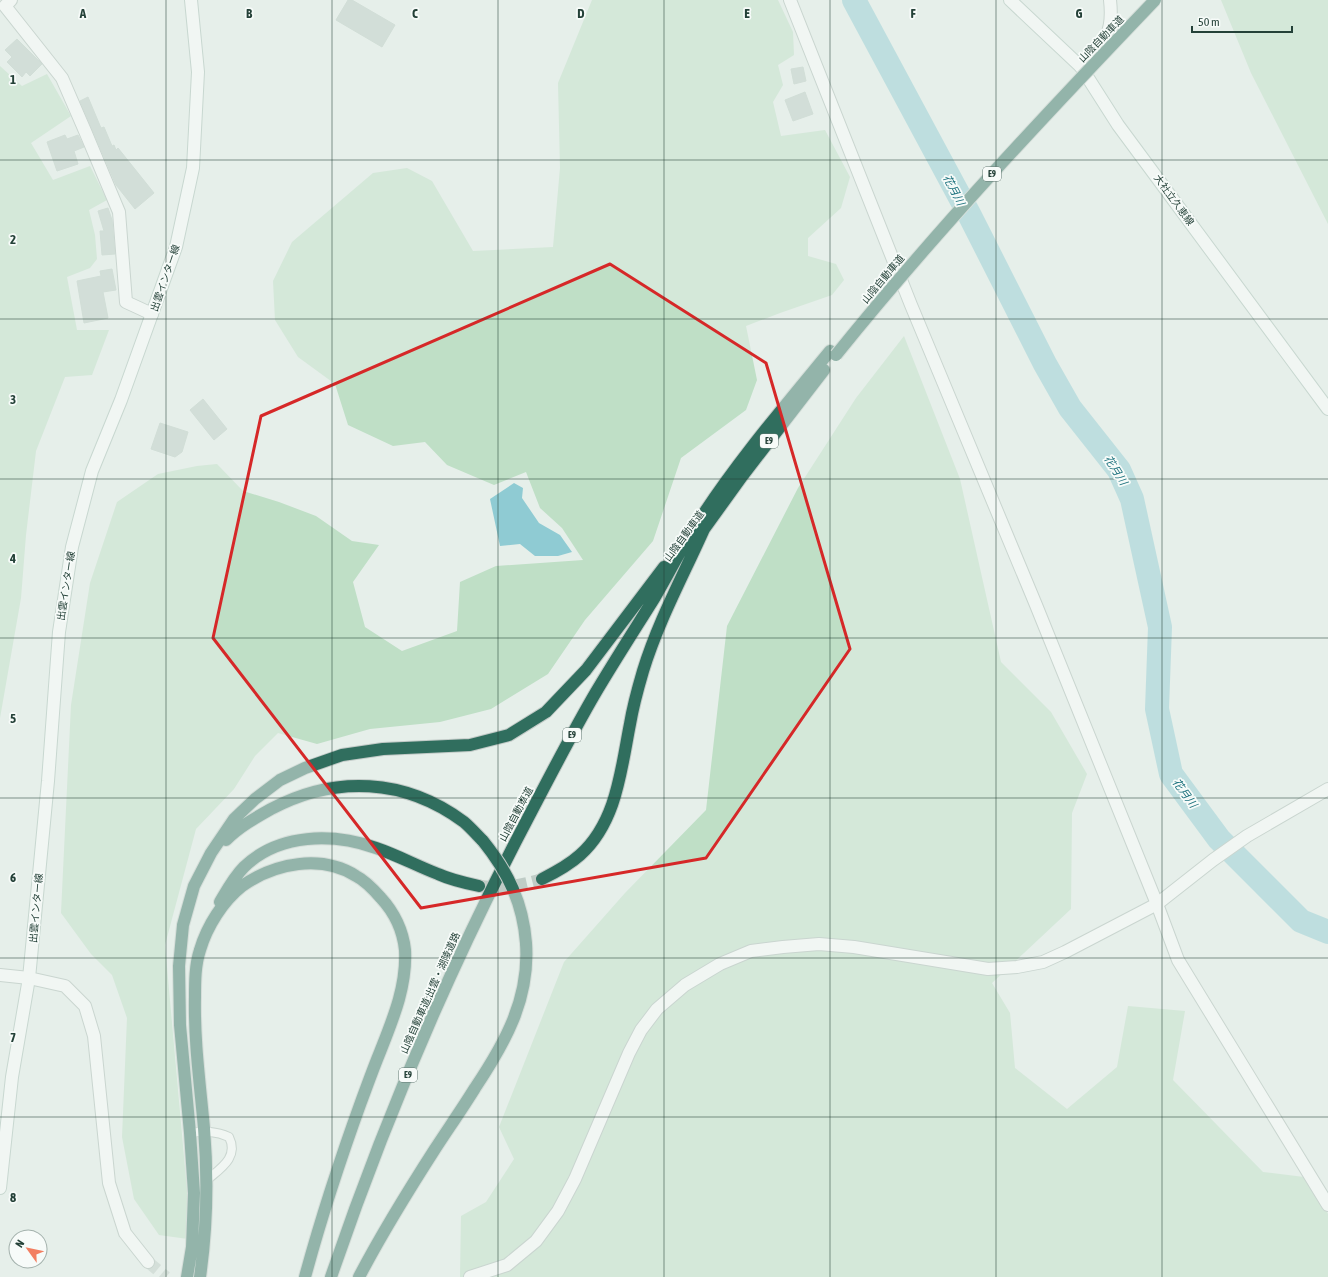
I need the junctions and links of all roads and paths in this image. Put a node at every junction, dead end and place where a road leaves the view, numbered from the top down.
1 (11, 0) edge
2 (192, 0) edge
3 (790, 0) edge
4 (1010, 0) edge
5 (1110, 0) edge
6 (1144, 0) edge
7 (1155, 0) edge
8 (1081, 67) junction
9 (152, 314) junction
10 (833, 353) junction
11 (1328, 409) edge
12 (700, 527) junction
13 (1328, 789) edge
14 (212, 853) junction
15 (496, 878) joint
16 (542, 879) tunnel mouth
17 (479, 886) tunnel mouth
18 (1157, 904) junction
19 (207, 931) junction
20 (0, 975) edge
21 (29, 978) junction
22 (204, 1132) junction
23 (190, 1133) junction
24 (207, 1180) junction
25 (0, 1188) edge
26 (1328, 1205) edge
27 (148, 1262) tunnel mouth
28 (187, 1277) edge
29 (200, 1277) edge
30 (304, 1277) edge
31 (331, 1277) edge
32 (358, 1277) edge
33 (470, 1277) edge

1 - 9 street
2 - 9 street, 出雲インター線
3 - 18 street
4 - 8 street, 大社立久恵線
5 - 8 street
6 - 10 highway, 山陰自動車道 / E9
7 - 10 highway, 山陰自動車道 / E9, bridge
8 - 11 street, 大社立久恵線
9 - 21 street, 出雲インター線
10 - 12 highway, 山陰自動車道 / E9
12 - 14 highway
12 - 15 highway, 山陰自動車道 / E9
12 - 16 highway
13 - 18 street
14 - 23 highway
14 - 32 highway, bridge
15 - 31 highway, 山陰自動車道;出雲・湖陵道路 / E9
17 - 19 highway
18 - 26 street
18 - 33 street
19 - 22 highway
19 - 30 highway
20 - 21 street
21 - 25 street, 出雲インター線
21 - 27 street
22 - 23 lane
22 - 24 highway
22 - 24 lane
23 - 28 highway
24 - 29 highway

